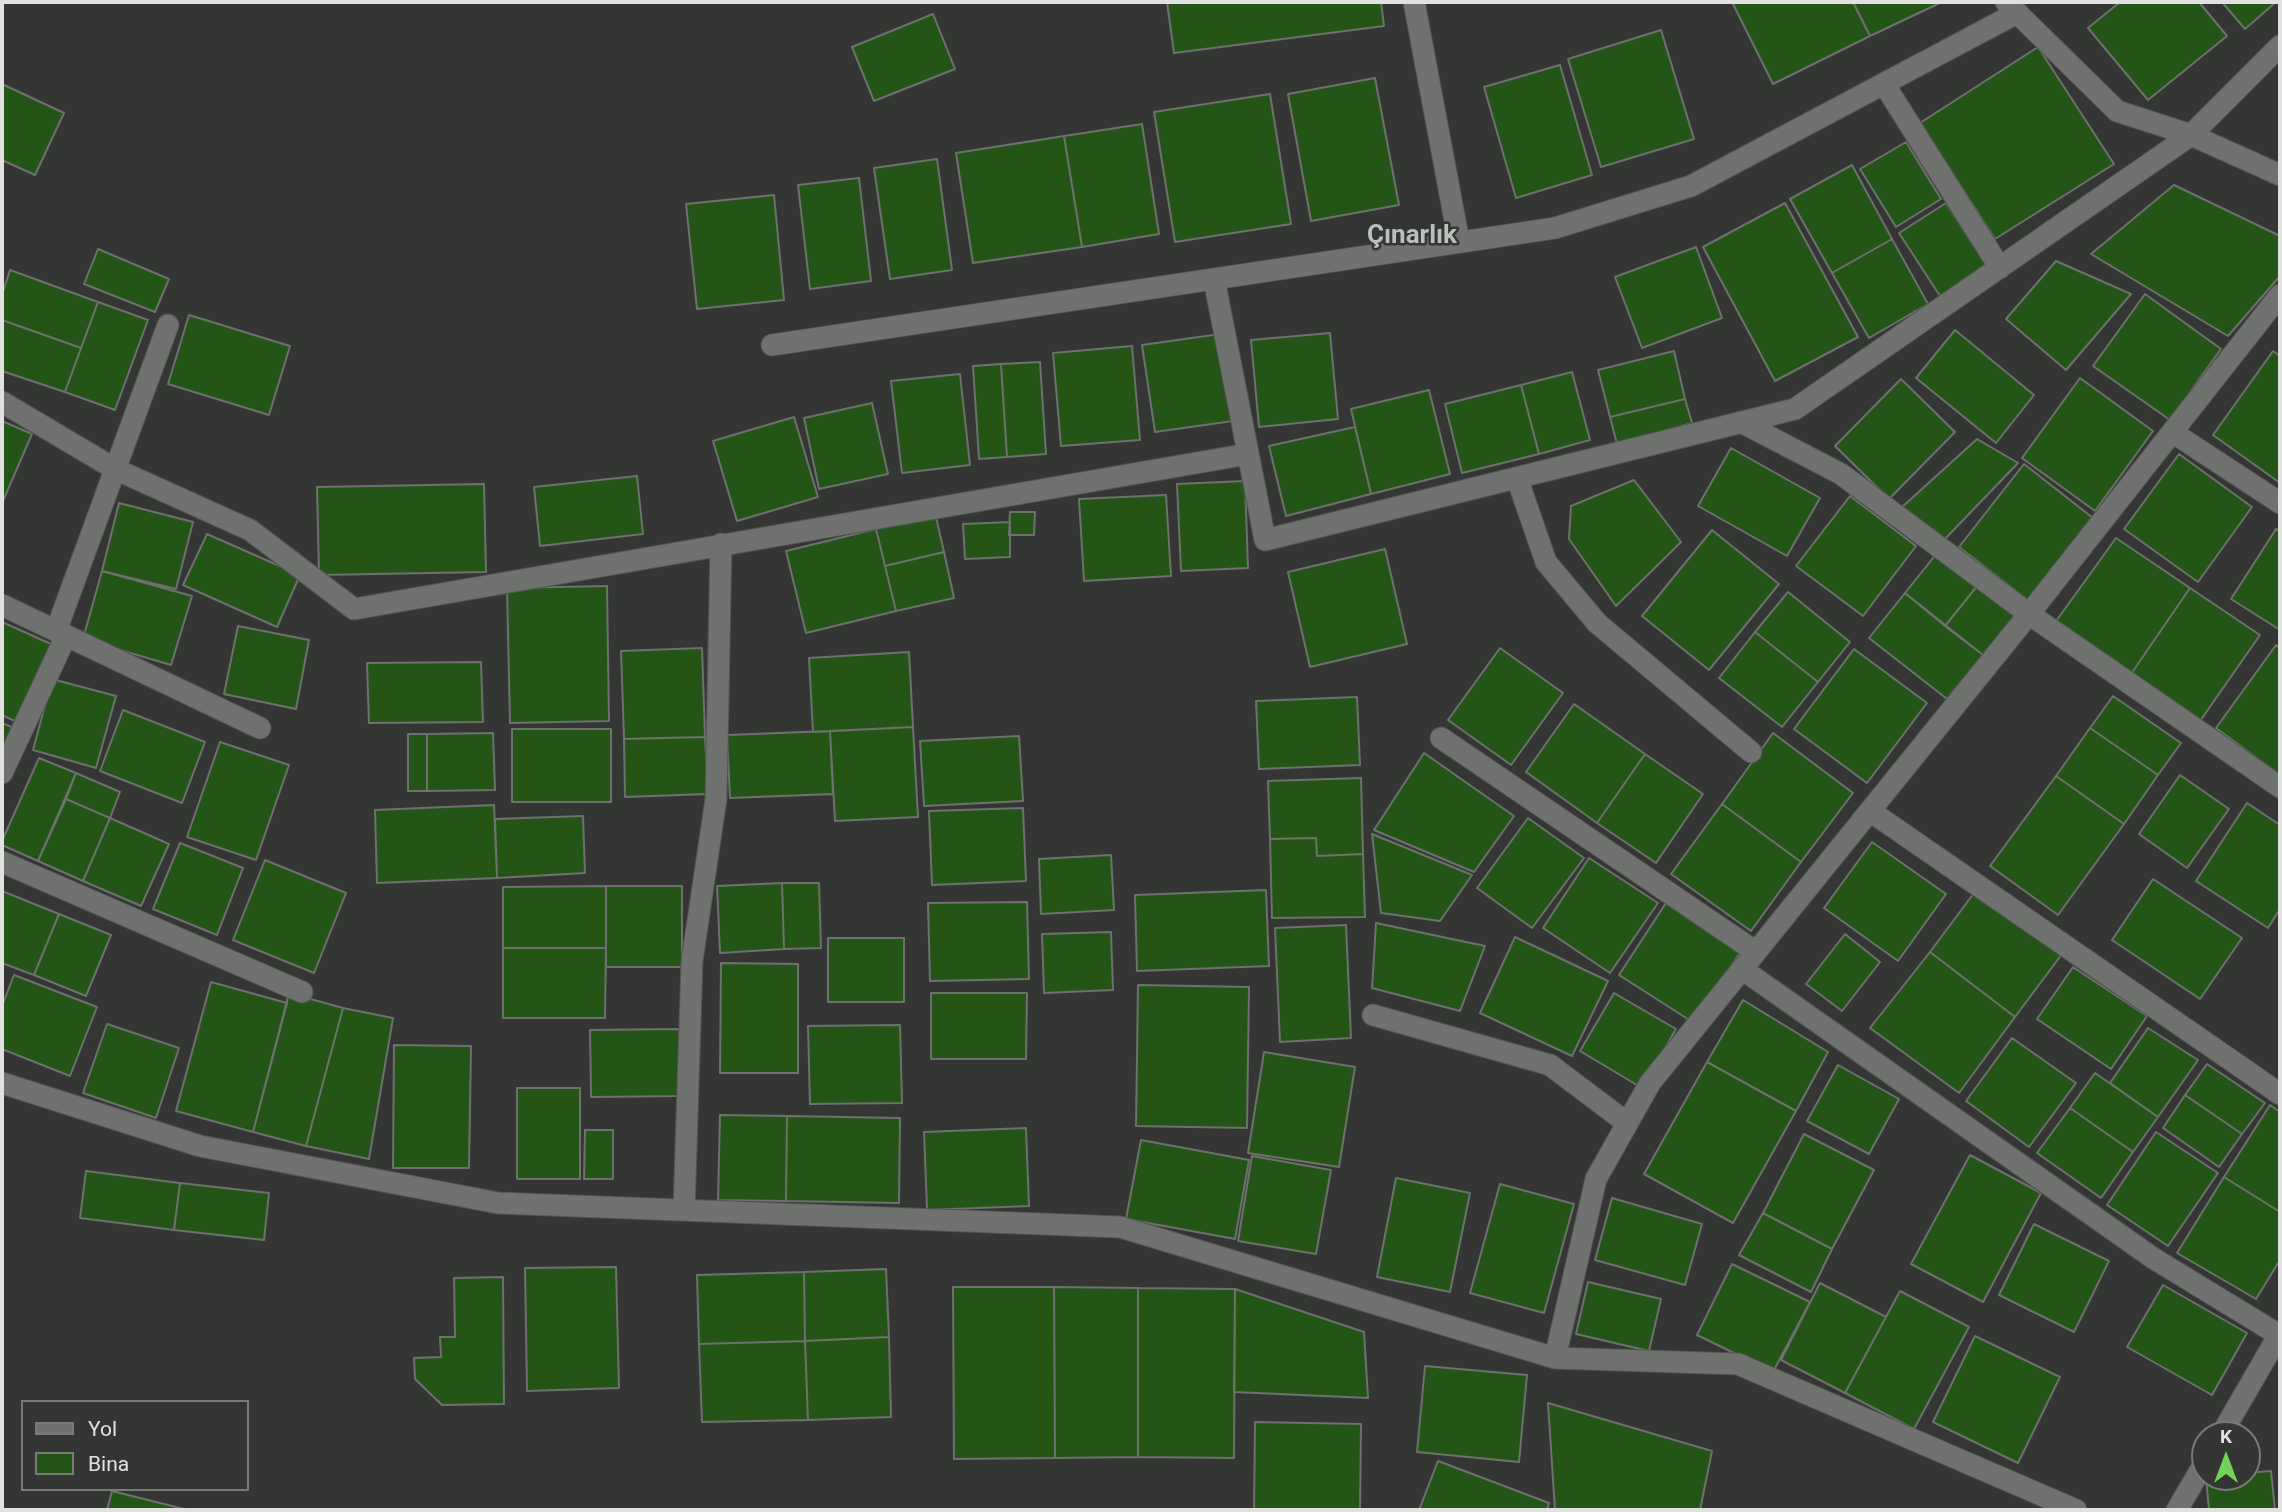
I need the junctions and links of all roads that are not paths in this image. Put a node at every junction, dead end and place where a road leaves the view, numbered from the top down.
1 (1414, 2) edge
2 (2011, 8) edge
3 (2280, 46) edge
4 (1884, 84) junction
5 (2191, 135) junction
6 (2280, 176) edge
7 (1459, 242) junction
8 (2000, 268) junction
9 (1214, 279) junction
10 (2280, 295) edge
11 (168, 325) dead end
12 (772, 345) dead end
13 (2, 402) edge
14 (1741, 422) junction
15 (2172, 432) junction
16 (1248, 454) junction
17 (115, 469) junction
18 (1517, 478) junction
19 (2280, 503) edge
20 (721, 544) junction
21 (2, 605) edge
22 (2029, 614) junction
23 (61, 634) junction
24 (260, 728) dead end
25 (1441, 738) dead end
26 (1751, 752) dead end
27 (2, 773) edge
28 (2280, 787) edge
29 (1870, 811) junction
30 (2, 862) edge
31 (1756, 952) junction
32 (1742, 969) junction
33 (302, 992) dead end
34 (1373, 1015) dead end
35 (2, 1083) edge
36 (2280, 1094) edge
37 (1627, 1123) junction
38 (684, 1210) junction
39 (2280, 1334) edge
40 (1555, 1358) junction
41 (2229, 1421) edge
42 (2191, 1486) edge
43 (2076, 1510) edge
44 (2177, 1510) edge

1 - 7 street
2 - 4 street
2 - 5 street
3 - 5 street
4 - 7 street
4 - 8 street
5 - 6 street
5 - 8 street
7 - 9 street
8 - 14 street
9 - 12 street
9 - 16 street
10 - 15 street
11 - 17 street
13 - 17 street
14 - 18 street
14 - 22 street
15 - 19 street
15 - 22 street
16 - 18 street
16 - 20 street
17 - 20 street
17 - 23 street
18 - 26 street
20 - 38 street
21 - 23 street
22 - 28 street
22 - 29 street
23 - 24 street
23 - 27 street
25 - 31 street
29 - 31 street
29 - 36 street
30 - 33 street
31 - 32 street
32 - 37 street
32 - 39 street
34 - 37 street
35 - 38 street
37 - 40 street
38 - 40 street
39 - 41 street
40 - 43 street
42 - 44 street

